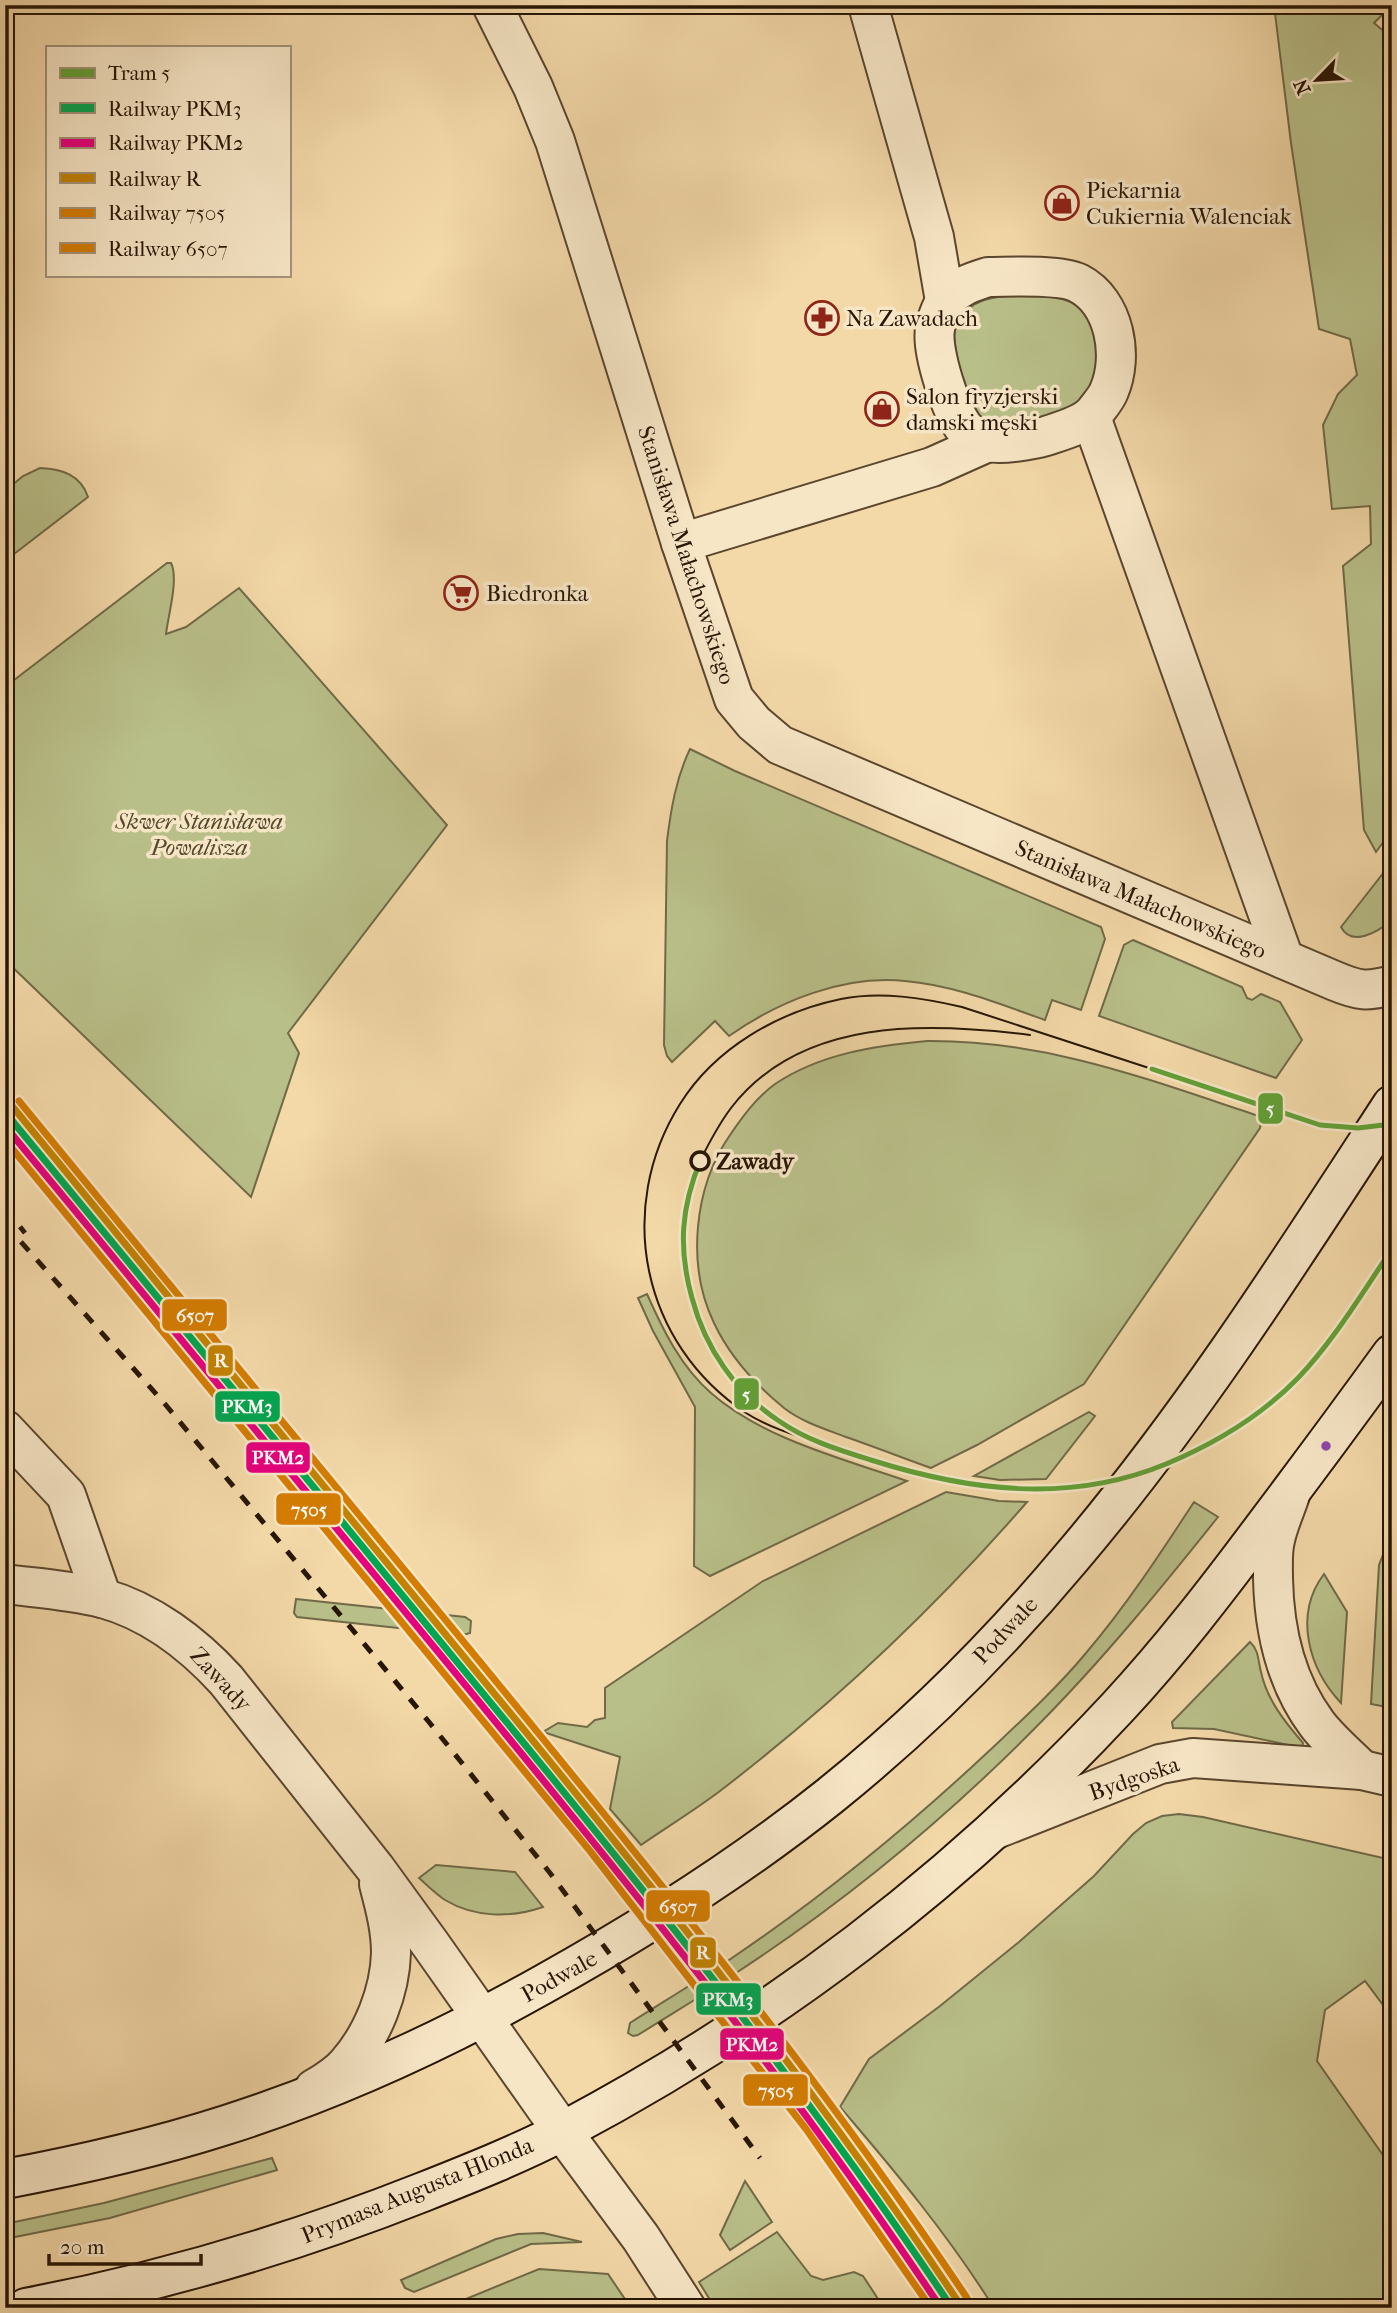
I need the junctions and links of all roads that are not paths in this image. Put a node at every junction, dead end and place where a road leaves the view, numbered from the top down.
1 (492, 5) edge
2 (868, 5) edge
3 (945, 301) junction
4 (1091, 417) junction
5 (988, 442) junction
6 (681, 543) junction
7 (1284, 959) junction
8 (1392, 985) edge
9 (1392, 1105) edge
10 (1392, 1354) edge
11 (5, 1430) edge
12 (1292, 1490) junction
13 (5, 1584) edge
14 (102, 1598) junction
15 (1377, 1774) edge
16 (996, 1829) junction
17 (375, 1868) junction
18 (483, 2018) junction
19 (292, 2102) junction
20 (562, 2131) junction
21 (5, 2179) edge
22 (26, 2308) edge
23 (687, 2308) edge

1 - 6 street, Stanisława Małachowskiego
2 - 3 street
3 - 4 street
3 - 5 street
4 - 5 street
4 - 7 street
5 - 6 street
6 - 7 street, Stanisława Małachowskiego
7 - 8 street, Stanisława Małachowskiego
9 - 18 street, Podwale
10 - 12 street
11 - 14 street
12 - 15 street, Bydgoska
12 - 16 street
13 - 14 street, Zawady
14 - 17 street, Zawady
15 - 16 street, Bydgoska
16 - 20 street
17 - 18 street, Zawady
17 - 19 street, Zawady
18 - 19 street
18 - 20 street, Zawady
19 - 21 street
20 - 22 street, Prymasa Augusta Hlonda
20 - 23 street, Zawady

